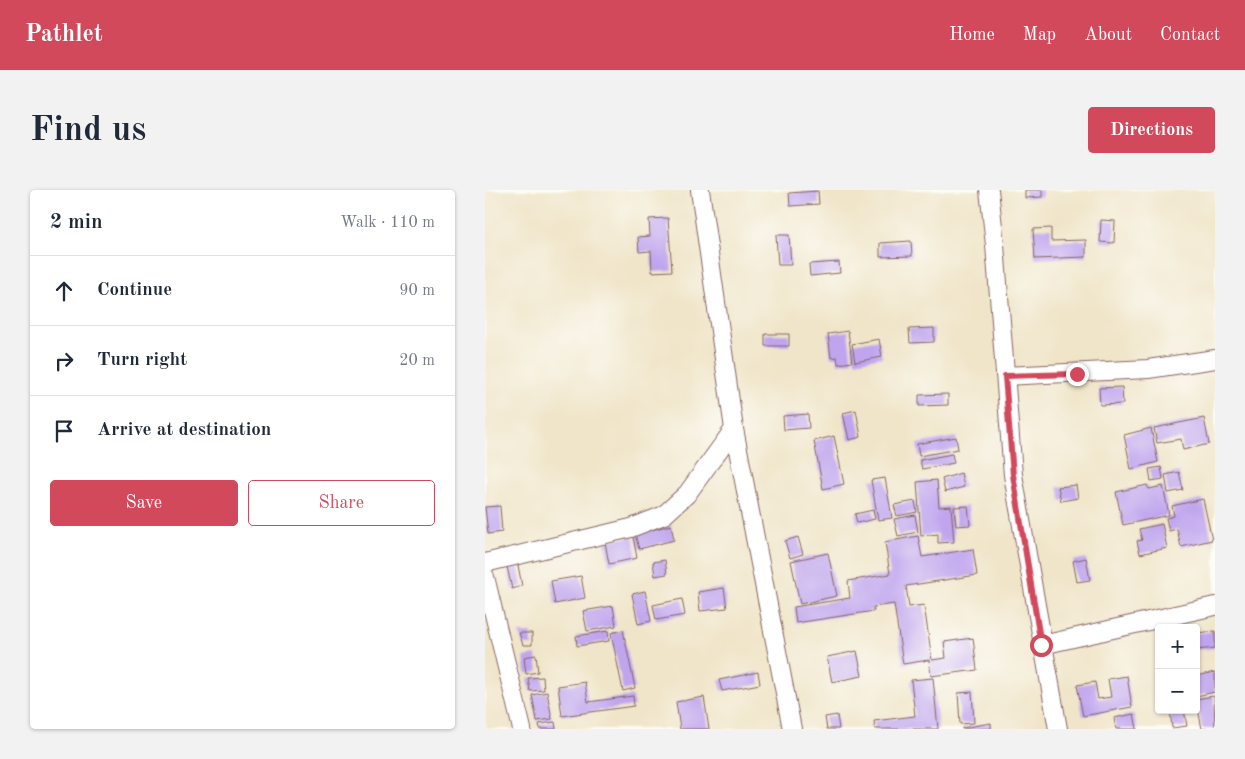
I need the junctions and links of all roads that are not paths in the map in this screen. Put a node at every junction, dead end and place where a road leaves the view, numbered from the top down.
1 (700, 190) edge
2 (989, 190) edge
3 (1215, 359) edge
4 (1005, 376) junction
5 (734, 430) junction
6 (485, 563) edge
7 (485, 577) edge
8 (1215, 606) edge
9 (1041, 645) junction
10 (521, 729) edge
11 (792, 729) edge
12 (1058, 729) edge

1 - 5 street
2 - 4 street
3 - 4 street
4 - 9 street
5 - 6 street
5 - 11 street
7 - 10 street
8 - 9 street
9 - 12 street

